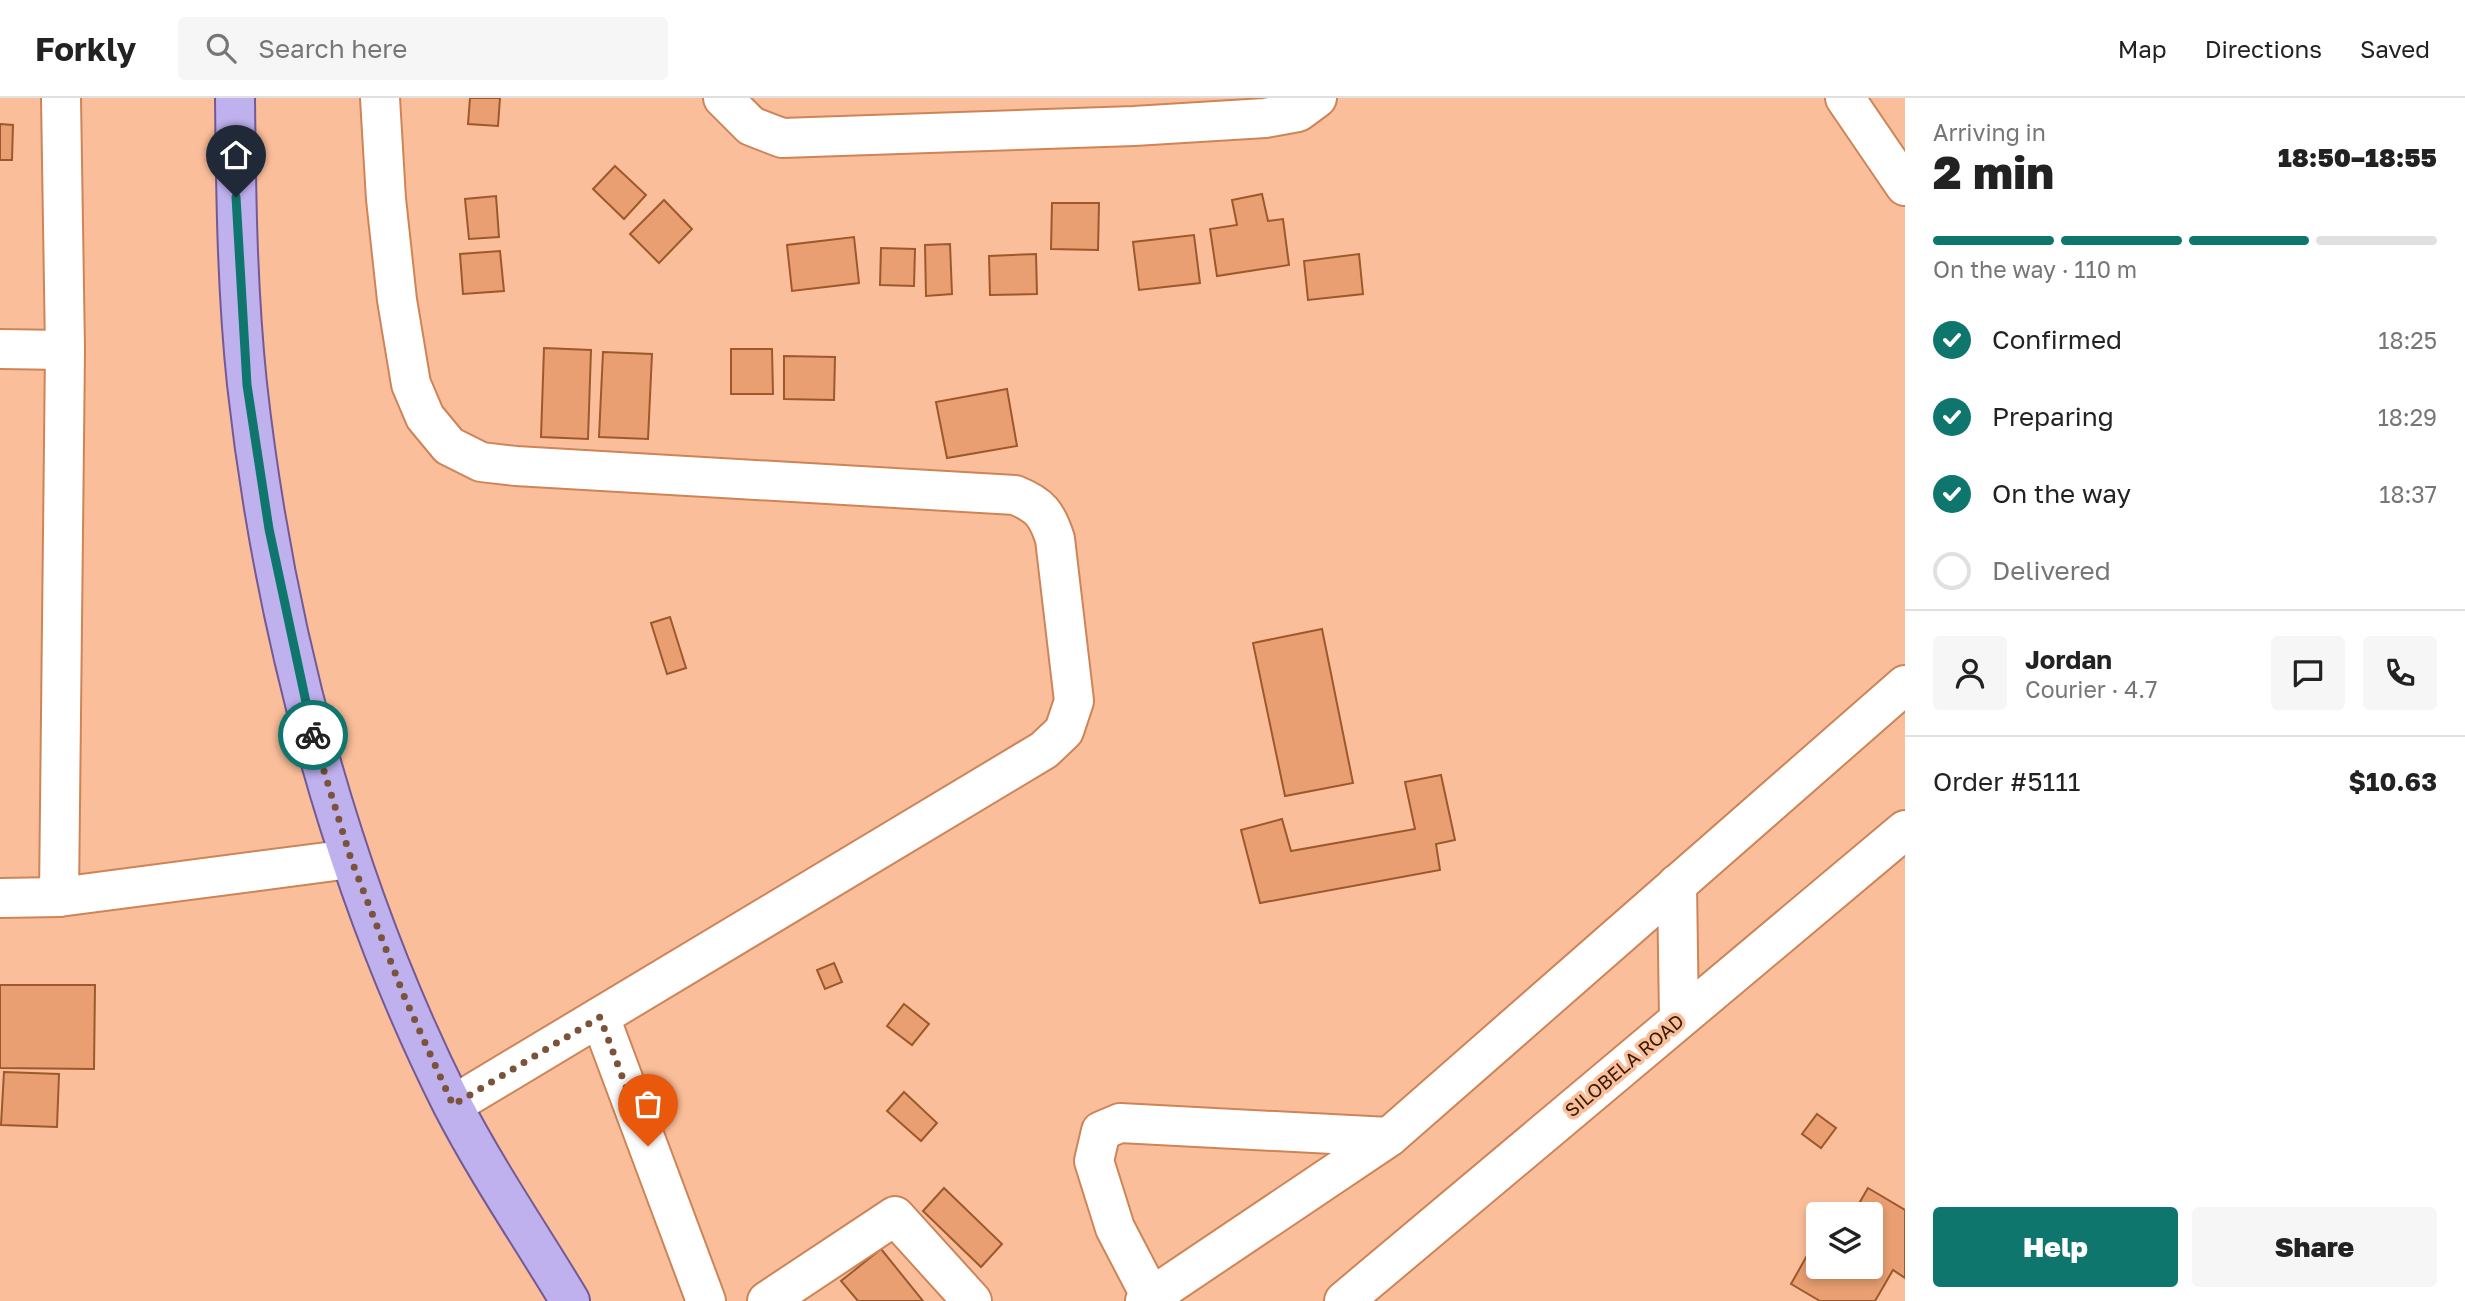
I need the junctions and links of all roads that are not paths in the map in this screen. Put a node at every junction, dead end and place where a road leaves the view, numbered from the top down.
1 (61, 98) edge
2 (236, 98) edge
3 (380, 98) edge
4 (723, 98) edge
5 (1317, 98) edge
6 (1844, 98) edge
7 (1902, 176) edge
8 (0, 349) edge
9 (65, 350) junction
10 (1905, 685) edge
11 (1905, 830) edge
12 (351, 859) junction
13 (1677, 884) junction
14 (59, 897) junction
15 (0, 898) edge
16 (600, 1017) junction
17 (1679, 1018) junction
18 (453, 1105) junction
19 (1389, 1137) junction
20 (787, 1296) edge
21 (1148, 1299) edge
22 (570, 1301) edge
23 (706, 1301) edge
24 (972, 1301) edge
25 (1344, 1301) edge

1 - 9 street
2 - 12 main road
3 - 16 street
4 - 5 street
6 - 7 street
8 - 9 street
9 - 14 street
10 - 13 street
11 - 17 street, SILOBELA ROAD
12 - 14 street
12 - 18 main road
13 - 17 street
13 - 19 street
14 - 15 street
16 - 18 street
16 - 23 street
17 - 25 street, SILOBELA ROAD
18 - 22 main road
19 - 21 street
19 - 21 street
20 - 24 street

